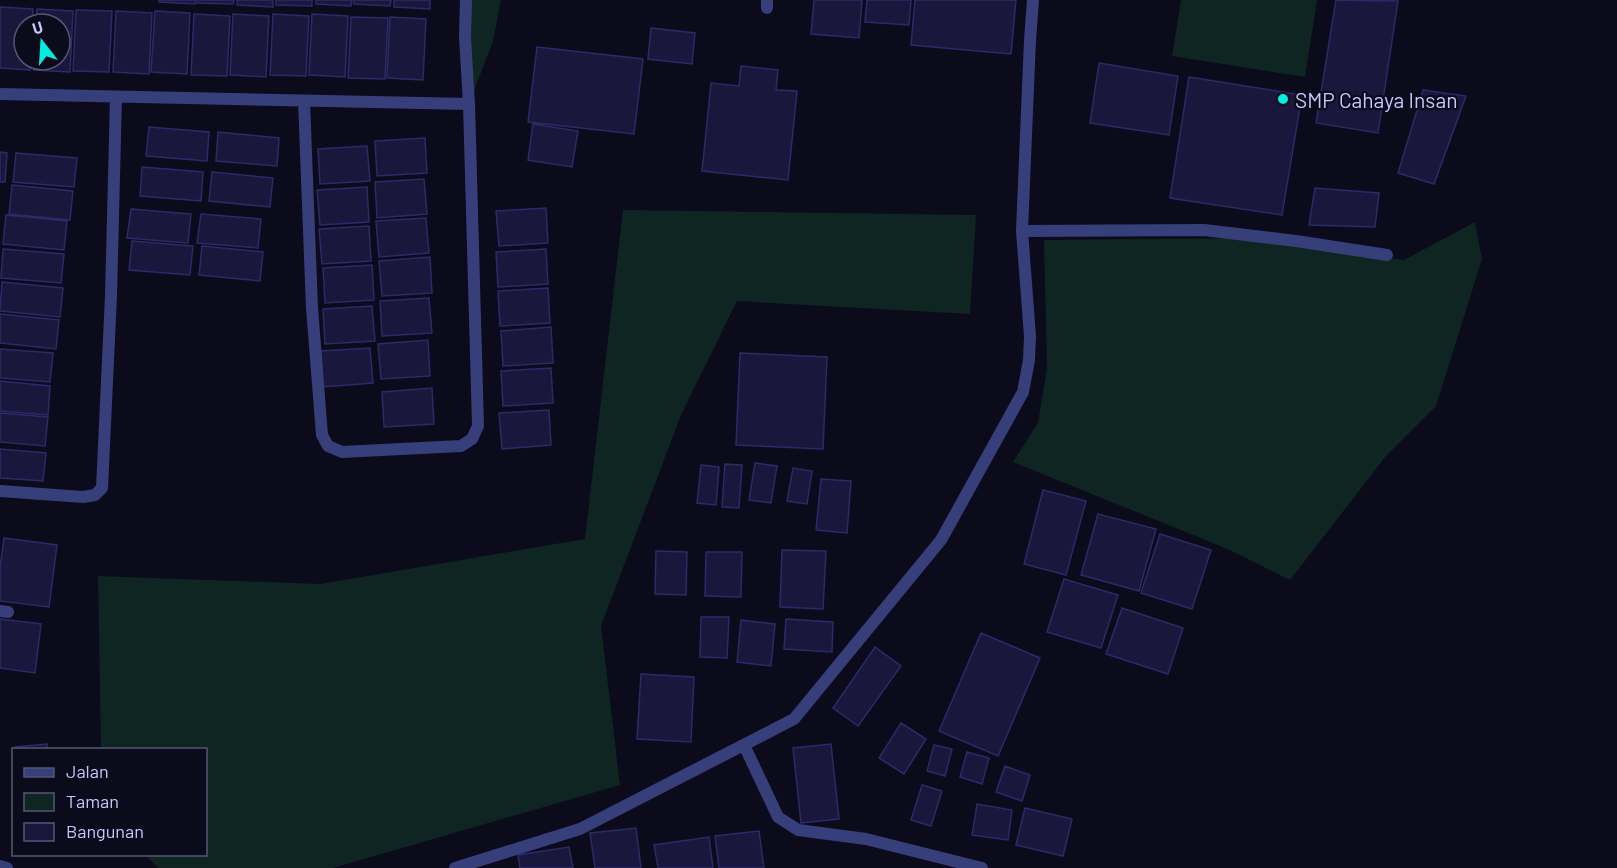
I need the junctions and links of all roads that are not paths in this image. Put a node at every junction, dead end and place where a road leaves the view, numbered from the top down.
1 (466, 0) edge
2 (1033, 0) edge
3 (0, 94) edge
4 (116, 97) junction
5 (304, 100) junction
6 (469, 104) junction
7 (1022, 231) junction
8 (1387, 255) dead end
9 (0, 491) edge
10 (744, 745) junction
11 (0, 866) edge
12 (7, 868) edge
13 (455, 868) edge
14 (982, 868) edge

1 - 6 street
2 - 7 street
3 - 4 street
4 - 5 street
4 - 9 street
5 - 6 street
5 - 6 street
7 - 8 street
7 - 10 street
10 - 13 street
10 - 14 street
11 - 12 street

